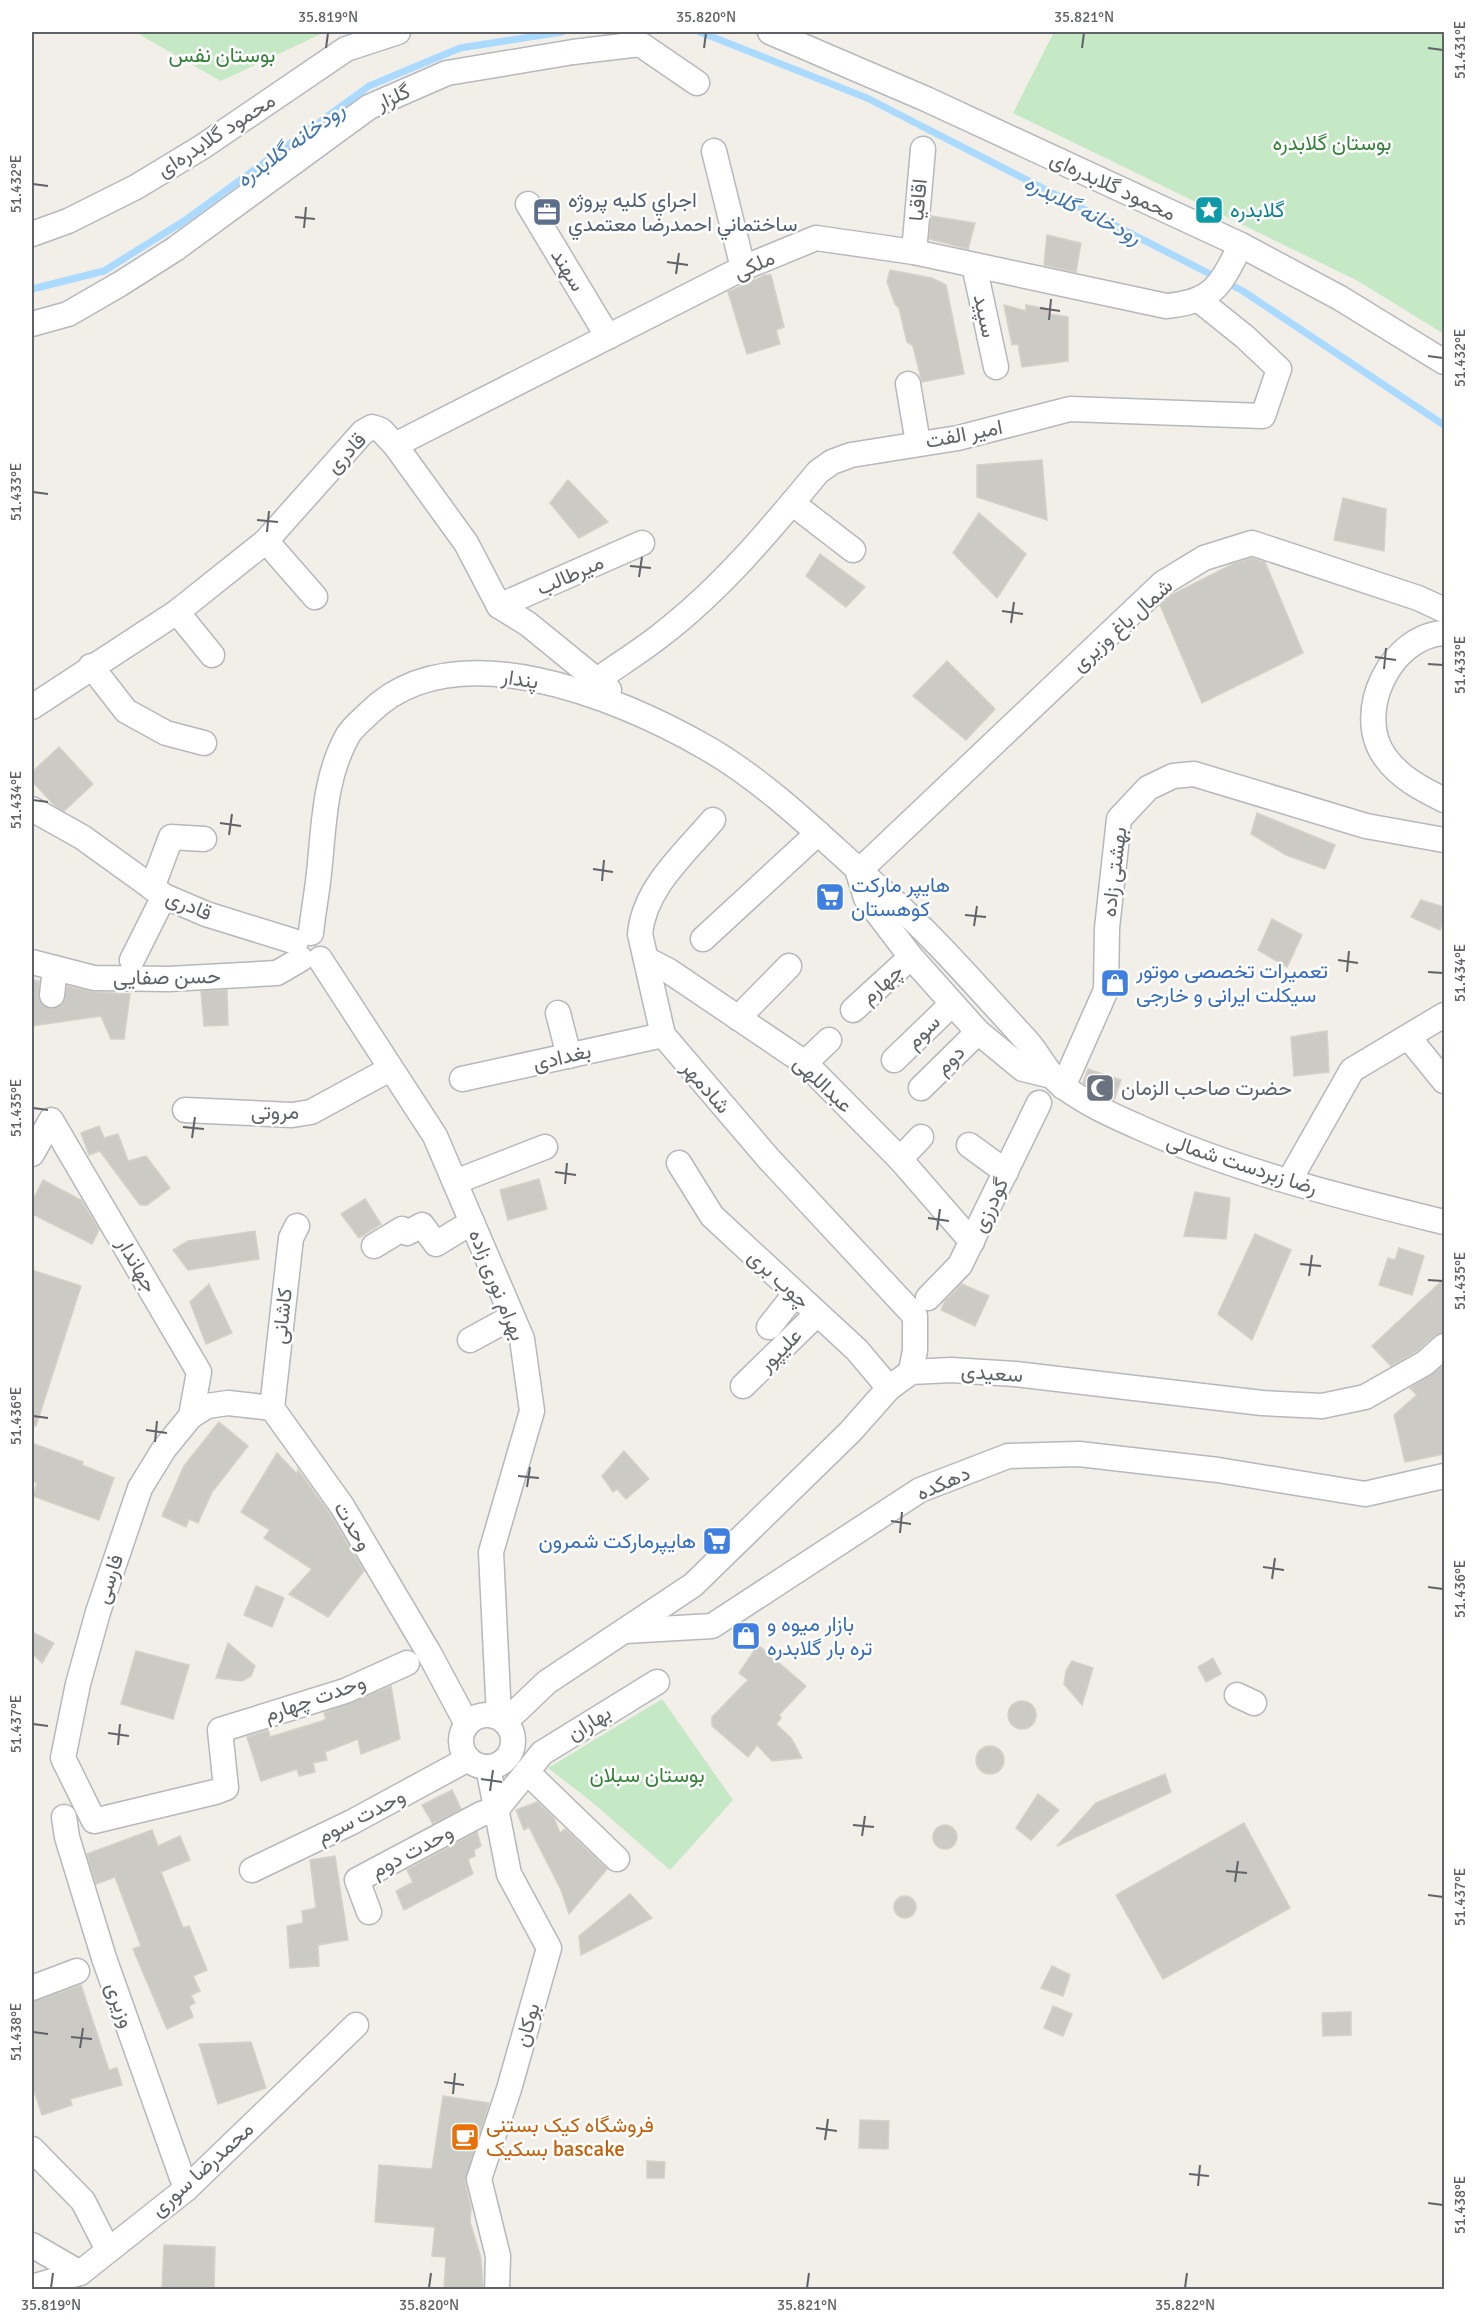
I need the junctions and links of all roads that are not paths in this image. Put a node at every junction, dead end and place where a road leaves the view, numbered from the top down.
1 (398, 32) edge
2 (770, 32) edge
3 (697, 83) dead end
4 (923, 149) dead end
5 (714, 151) dead end
6 (528, 204) dead end
7 (32, 234) edge
8 (1240, 245) junction
9 (914, 252) junction
10 (974, 265) junction
11 (743, 268) junction
12 (1206, 296) junction
13 (32, 324) edge
14 (608, 337) junction
15 (1444, 362) edge
16 (996, 367) dead end
17 (908, 384) dead end
18 (918, 443) junction
19 (395, 445) junction
20 (792, 503) junction
21 (266, 541) junction
22 (642, 543) dead end
23 (853, 550) dead end
24 (315, 597) dead end
25 (499, 606) junction
26 (1444, 610) edge
27 (177, 612) junction
28 (1444, 633) edge
29 (212, 655) dead end
30 (91, 666) junction
31 (597, 680) junction
32 (32, 707) edge
33 (644, 718) junction
34 (204, 743) dead end
35 (1444, 800) edge
36 (32, 809) edge
37 (713, 820) dead end
38 (818, 833) junction
39 (204, 838) dead end
40 (1444, 840) edge
41 (858, 872) junction
42 (158, 892) junction
43 (703, 939) dead end
44 (307, 948) junction
45 (911, 957) junction
46 (646, 959) junction
47 (132, 960) dead end
48 (32, 962) edge
49 (789, 966) dead end
50 (55, 968) junction
51 (52, 995) dead end
52 (952, 1004) junction
53 (853, 1010) dead end
54 (558, 1013) dead end
55 (1444, 1015) edge
56 (738, 1018) junction
57 (978, 1032) junction
58 (663, 1035) junction
59 (1409, 1038) junction
60 (829, 1040) dead end
61 (569, 1056) junction
62 (894, 1060) dead end
63 (805, 1064) junction
64 (390, 1069) junction
65 (462, 1079) dead end
66 (1057, 1081) junction
67 (1444, 1081) edge
68 (921, 1088) dead end
69 (1039, 1103) dead end
70 (185, 1110) dead end
71 (921, 1137) dead end
72 (969, 1145) dead end
73 (545, 1147) dead end
74 (32, 1154) edge
75 (900, 1159) junction
76 (679, 1163) dead end
77 (1006, 1172) junction
78 (455, 1182) junction
79 (1289, 1182) junction
80 (472, 1222) junction
81 (1444, 1222) edge
82 (297, 1226) dead end
83 (972, 1242) junction
84 (374, 1246) dead end
85 (795, 1294) junction
86 (921, 1307) junction
87 (817, 1314) junction
88 (512, 1317) junction
89 (769, 1327) dead end
90 (470, 1340) dead end
91 (1444, 1346) edge
92 (911, 1371) junction
93 (744, 1386) dead end
94 (889, 1388) junction
95 (272, 1408) junction
96 (191, 1416) junction
97 (1444, 1476) edge
98 (622, 1631) junction
99 (407, 1663) dead end
100 (657, 1682) dead end
101 (502, 1720) junction
102 (467, 1724) junction
103 (220, 1730) joint
104 (478, 1763) junction
105 (527, 1772) junction
106 (497, 1809) junction
107 (64, 1817) dead end
108 (617, 1859) dead end
109 (252, 1870) dead end
110 (369, 1912) dead end
111 (77, 1971) dead end
112 (32, 1988) edge
113 (356, 2025) dead end
114 (32, 2149) edge
115 (186, 2189) junction
116 (32, 2245) edge
117 (108, 2250) junction
118 (80, 2273) junction
119 (32, 2287) edge
120 (497, 2289) edge

1 - 7 street, محمود گلابدره‌ای
2 - 8 street, محمود گلابدره‌ای
3 - 13 street, گلزار
4 - 9 street, اقاقیا
5 - 11 street
6 - 14 street, سهند
8 - 12 street
8 - 15 street, محمود گلابدره‌ای
9 - 10 street, ملکی
9 - 11 street, ملکی
10 - 12 street, ملکی
10 - 16 street, سپید
11 - 14 street, ملکی
12 - 18 street, امیر الفت
14 - 19 street, ملکی
17 - 18 street
18 - 20 street, امیر الفت
19 - 21 street, قادری
19 - 25 street, قادری
20 - 23 street
20 - 31 street, امیر الفت
21 - 24 street
21 - 27 street, قادری
22 - 25 street, میرطالب
25 - 31 street
26 - 41 street, شمال باغ وزیری
27 - 29 street
27 - 30 street, قادری
28 - 35 street
30 - 32 street, قادری
30 - 34 street
31 - 33 street
33 - 38 street, پندار
33 - 44 street, پندار
36 - 42 street, قادری
37 - 46 street, شادمهر
38 - 41 street, پندار
38 - 43 street
39 - 42 street
40 - 66 street, بهشتی زاده
41 - 45 street
41 - 66 street, پندار
42 - 44 street, قادری
42 - 47 street
44 - 50 street, حسن صفایی
44 - 64 street, بهرام نوری زاده
45 - 52 street
45 - 53 street, چهارم
46 - 56 street, عبداللهی
46 - 58 street, شادمهر
48 - 50 street, حسن صفایی
49 - 56 street
50 - 51 street
52 - 57 street
52 - 62 street, سوم
54 - 61 street
55 - 59 street
56 - 63 street, عبداللهی
57 - 66 street
57 - 68 street, دوم
58 - 61 street, بغدادی
58 - 86 street, شادمهر
59 - 67 street
59 - 79 street
60 - 63 street
61 - 65 street, بغدادی
63 - 75 street, عبداللهی
64 - 70 street, مروتی
64 - 78 street, بهرام نوری زاده
66 - 79 street, رضا زبردست شمالی
69 - 77 street, گودرزی
71 - 75 street
72 - 77 street
73 - 78 street
74 - 96 street, جهاندار
75 - 83 street, عبداللهی
76 - 85 street, چوب بری
77 - 83 street, گودرزی
78 - 80 street, بهرام نوری زاده
79 - 81 street, رضا زبردست شمالی
80 - 84 street
80 - 88 street, بهرام نوری زاده
82 - 95 street, کاشانی
83 - 86 street, گودرزی
85 - 87 street, چوب بری
85 - 89 street
86 - 92 street
87 - 93 street, علیپور
87 - 94 street, چوب بری
88 - 90 street
88 - 101 street, بهرام نوری زاده
91 - 92 street, سعیدی
92 - 94 street
94 - 98 street
95 - 96 street
95 - 102 street, وحدت
96 - 103 street, فارسی
97 - 98 street, دهکده
98 - 101 street
99 - 103 street, وحدت چهارم
100 - 105 street, بهاران
101 - 102 street
101 - 104 street
102 - 104 street
104 - 106 street, بوکان
104 - 109 street, وحدت سوم
105 - 106 street, بهاران
105 - 108 street
106 - 110 street, وحدت دوم
106 - 120 street, بوکان
107 - 115 street, وزیری
111 - 112 street
113 - 115 street, محمدرضا سوری
114 - 117 street
115 - 117 street, محمدرضا سوری
116 - 118 street
117 - 118 street, محمدرضا سوری
118 - 119 street, محمدرضا سوری

